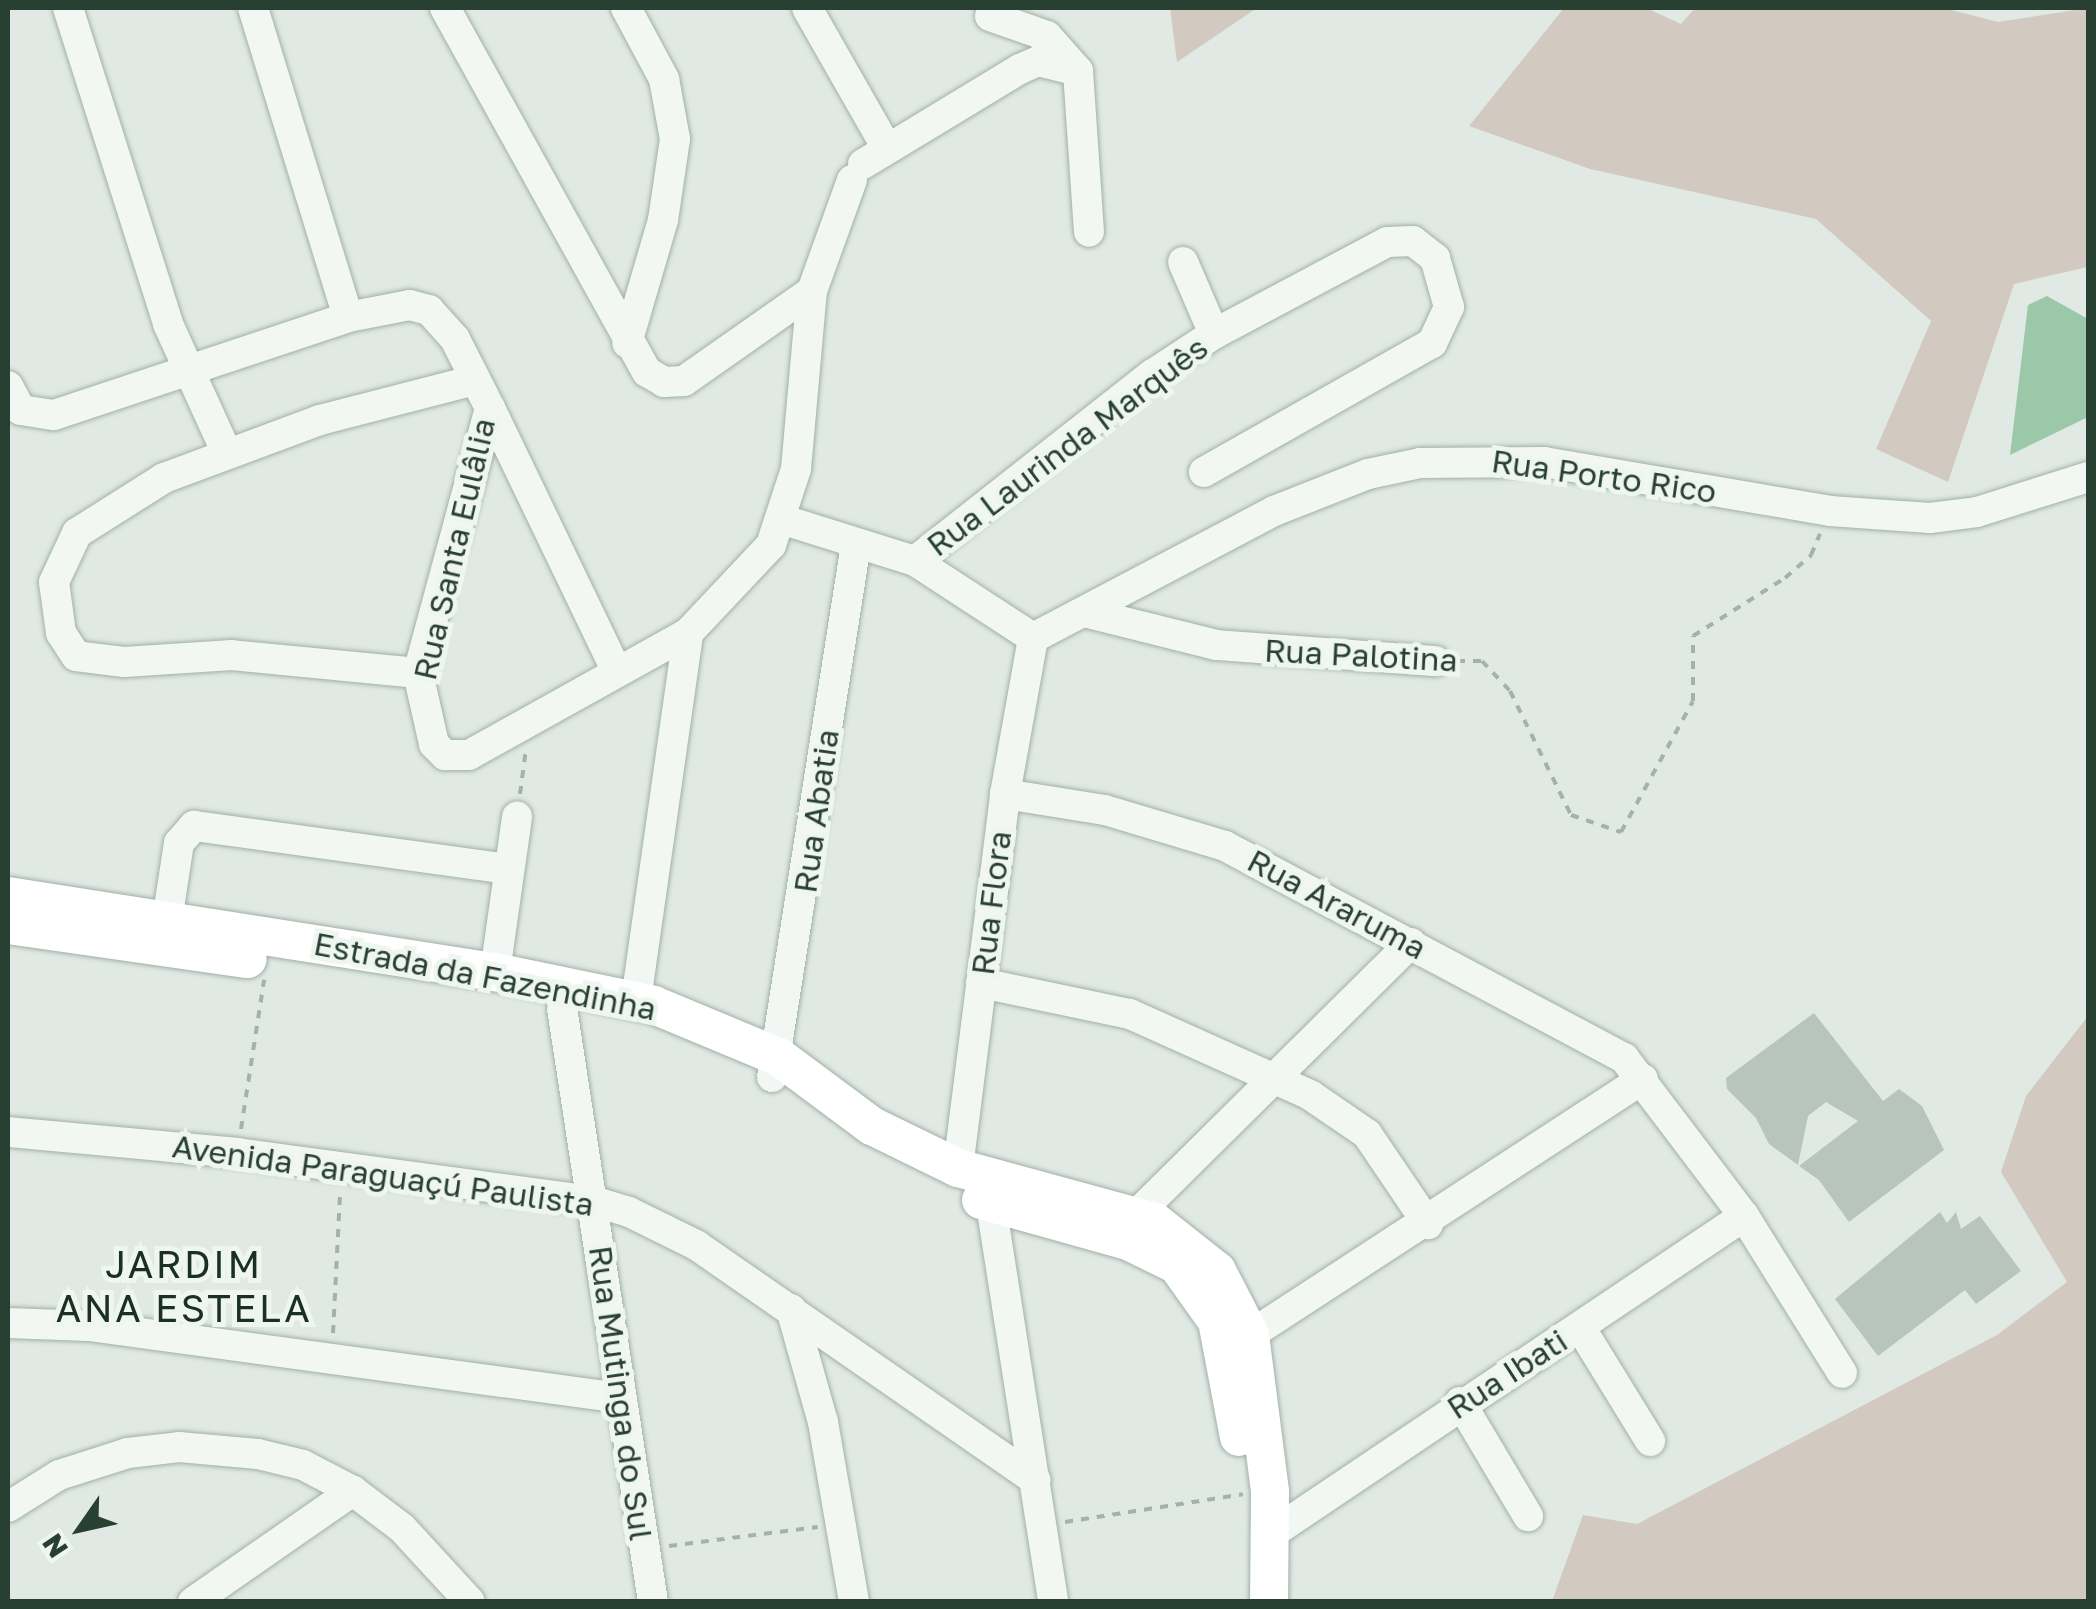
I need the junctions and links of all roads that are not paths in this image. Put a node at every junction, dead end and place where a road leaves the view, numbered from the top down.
1 (68, 8) edge
2 (253, 8) edge
3 (445, 8) edge
4 (626, 8) edge
5 (808, 8) edge
6 (987, 12) edge
7 (1020, 69) junction
8 (1078, 72) junction
9 (867, 163) junction
10 (1089, 232) dead end
11 (1182, 262) dead end
12 (812, 291) junction
13 (348, 317) junction
14 (1214, 334) junction
15 (626, 343) junction
16 (185, 372) junction
17 (475, 380) junction
18 (8, 386) edge
19 (490, 408) junction
20 (226, 451) junction
21 (1204, 472) dead end
22 (2088, 476) edge
23 (784, 520) junction
24 (856, 544) junction
25 (915, 561) junction
26 (1084, 612) junction
27 (688, 633) junction
28 (1033, 638) junction
29 (1435, 661) road end
30 (615, 668) junction
31 (418, 674) junction
32 (1004, 794) junction
33 (517, 818) road end
34 (508, 869) junction
35 (8, 896) edge
36 (167, 920) junction
37 (8, 925) edge
38 (1411, 943) junction
39 (495, 972) junction
40 (981, 983) junction
41 (636, 1000) junction
42 (562, 1008) junction
43 (776, 1067) junction
44 (1643, 1079) junction
45 (1279, 1080) junction
46 (8, 1132) edge
47 (978, 1183) junction
48 (592, 1201) junction
49 (1138, 1214) junction
50 (1744, 1216) junction
51 (1428, 1224) junction
52 (797, 1313) junction
53 (8, 1324) edge
54 (1580, 1327) junction
55 (1236, 1337) junction
56 (844, 1344) junction
57 (1842, 1374) dead end
58 (620, 1398) junction
59 (1460, 1402) junction
60 (823, 1422) junction
61 (1028, 1440) junction
62 (1650, 1442) dead end
63 (994, 1450) junction
64 (1036, 1480) junction
65 (353, 1491) junction
66 (8, 1508) edge
67 (1528, 1516) dead end
68 (1271, 1534) junction
69 (192, 1602) edge
70 (470, 1602) edge
71 (652, 1602) edge
72 (854, 1602) edge
73 (1053, 1602) edge
74 (1246, 1602) edge
75 (1269, 1602) edge

1 - 16 street
2 - 13 street
3 - 15 street
4 - 15 street
5 - 9 street
6 - 7 street
6 - 8 street
7 - 8 street
7 - 9 street
8 - 10 street
9 - 12 street, Rua Santa Eulâlia
11 - 14 street
12 - 15 street
12 - 23 street, Rua Santa Eulâlia
13 - 16 street
13 - 17 street, Rua Santa Eulâlia
14 - 21 street, Rua Laurinda Marquês
14 - 25 street, Rua Laurinda Marquês
16 - 18 street
16 - 20 street
17 - 19 street, Rua Santa Eulâlia
17 - 20 street
19 - 30 street
19 - 31 street, Rua Santa Eulâlia
20 - 31 street
22 - 26 street, Rua Porto Rico
23 - 24 street
23 - 27 street, Rua Santa Eulâlia
24 - 25 street
24 - 43 street, Rua Abatia
25 - 28 street
26 - 28 street, Rua Porto Rico
26 - 29 street, Rua Palotina
27 - 30 street, Rua Santa Eulâlia
27 - 41 street
28 - 32 street, Rua Flora
30 - 31 street, Rua Santa Eulâlia
32 - 38 street, Rua Araruma
32 - 40 street, Rua Flora
33 - 34 street
34 - 36 street
34 - 39 street
35 - 36 main road, Estrada da Fazendinha
36 - 39 main road, Estrada da Fazendinha
37 - 42 main road, Estrada da Fazendinha
38 - 44 street, Rua Araruma
38 - 45 street
39 - 41 main road, Estrada da Fazendinha
40 - 45 street
40 - 47 street, Rua Flora
41 - 43 main road, Estrada da Fazendinha
42 - 43 main road, Estrada da Fazendinha
42 - 48 street, Rua Mutinga do Sul
43 - 47 main road, Estrada da Fazendinha
44 - 50 street, Rua Araruma
44 - 51 street
45 - 49 street
45 - 51 street
46 - 48 street, Avenida Paraguaçú Paulista
47 - 49 main road, Estrada da Fazendinha
47 - 55 main road, Estrada da Fazendinha
47 - 61 street, Rua Flora
48 - 52 street, Avenida Paraguaçú Paulista
48 - 58 street, Rua Mutinga do Sul
49 - 55 main road, Estrada da Fazendinha
50 - 54 street, Rua Ibati
50 - 57 street, Rua Araruma
51 - 55 street
52 - 56 street, Avenida Paraguaçú Paulista
52 - 60 street
53 - 58 street
54 - 59 street, Rua Ibati
54 - 62 street
55 - 68 main road, Estrada da Fazendinha
55 - 74 main road, Estrada da Fazendinha
56 - 60 street
56 - 63 street, Avenida Paraguaçú Paulista
58 - 71 street, Rua Mutinga do Sul
59 - 67 street
59 - 68 street, Rua Ibati
60 - 72 street
61 - 63 street
61 - 64 street, Rua Flora
63 - 64 street, Avenida Paraguaçú Paulista
64 - 73 street, Rua Flora
65 - 66 street
65 - 69 street
65 - 70 street
68 - 75 main road, Estrada da Fazendinha

